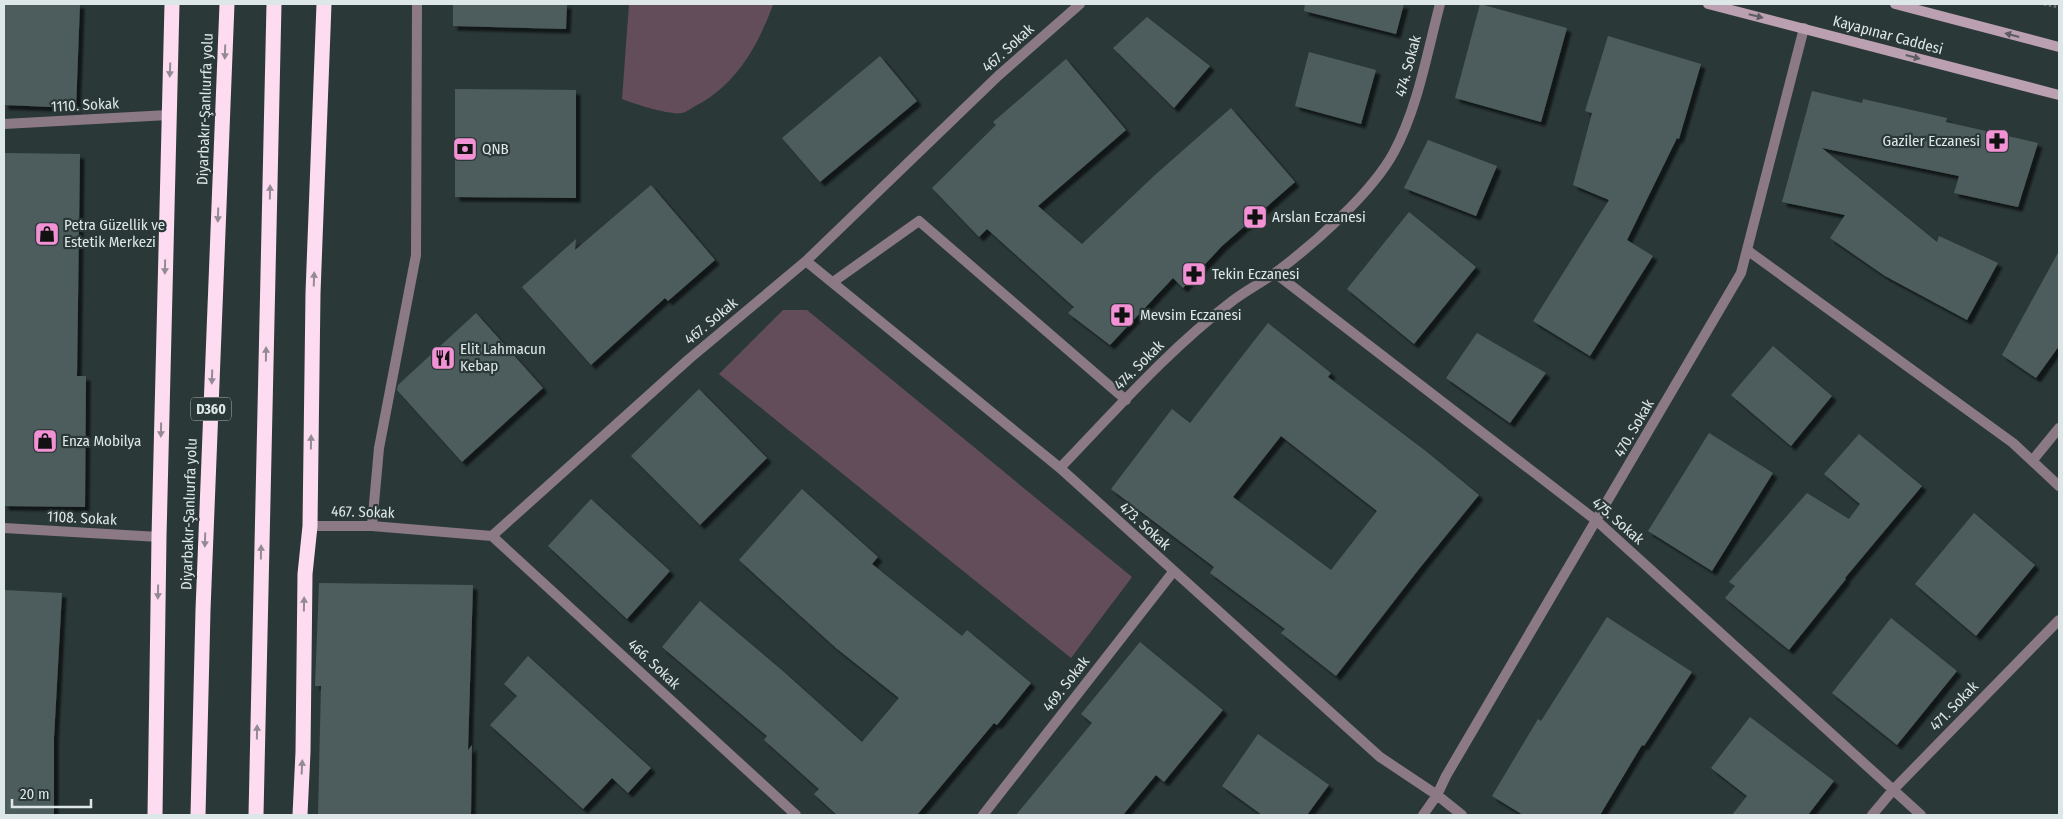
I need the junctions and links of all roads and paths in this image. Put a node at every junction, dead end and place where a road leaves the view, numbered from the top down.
1 (172, 4) edge
2 (226, 4) edge
3 (274, 4) edge
4 (324, 4) edge
5 (417, 4) edge
6 (1080, 4) edge
7 (1440, 4) edge
8 (1708, 4) edge
9 (1895, 4) edge
10 (2044, 4) edge
11 (2059, 7) edge
12 (1804, 28) junction
13 (2059, 47) edge
14 (2059, 95) edge
15 (168, 115) junction
16 (4, 124) edge
17 (1747, 250) junction
18 (806, 261) junction
19 (1275, 273) junction
20 (833, 282) junction
21 (1126, 400) junction
22 (2059, 428) edge
23 (2032, 461) junction
24 (1060, 468) junction
25 (2059, 486) edge
26 (1597, 521) junction
27 (310, 526) junction
28 (372, 526) junction
29 (4, 528) edge
30 (492, 536) junction
31 (159, 537) junction
32 (1173, 572) junction
33 (2059, 620) edge
34 (1893, 790) junction
35 (1438, 795) junction
36 (156, 815) edge
37 (198, 815) edge
38 (256, 815) edge
39 (300, 815) edge
40 (796, 815) edge
41 (983, 815) edge
42 (1424, 815) edge
43 (1462, 815) edge
44 (1872, 815) edge
45 (1921, 815) edge

1 -> 15 highway
2 -> 37 highway, Diyarbakır-Şanlıurfa yolu / D360
38 -> 3 highway
27 -> 4 highway
5 - 28 street
6 - 18 street, 467. Sokak
7 - 19 street, 474. Sokak
8 -> 12 main road, Kayapınar Caddesi
13 -> 9 main road
10 - 11 path
12 -> 14 main road, Kayapınar Caddesi
12 - 17 street, 470. Sokak
15 - 16 street, 1110. Sokak
15 -> 31 highway
17 - 23 street
17 - 26 street, 470. Sokak
18 - 20 street, 473. Sokak
18 - 30 street, 467. Sokak
19 - 21 street, 474. Sokak
19 - 26 street, 475. Sokak
20 - 21 street
20 - 24 street, 473. Sokak
21 - 24 street, 474. Sokak
22 - 23 street
23 - 25 street
24 - 32 street, 473. Sokak
26 - 34 street, 475. Sokak
26 - 35 street, 470. Sokak
27 - 28 street, 467. Sokak
39 -> 27 highway
28 - 30 street, 467. Sokak
29 - 31 street, 1108. Sokak
30 - 40 street, 466. Sokak
31 -> 36 highway
32 - 35 street, 473. Sokak
32 - 41 street, 469. Sokak
33 - 34 street, 471. Sokak
34 - 44 street, 471. Sokak
34 - 45 street, 475. Sokak
35 - 42 street, 470. Sokak
35 - 43 street, 473. Sokak

